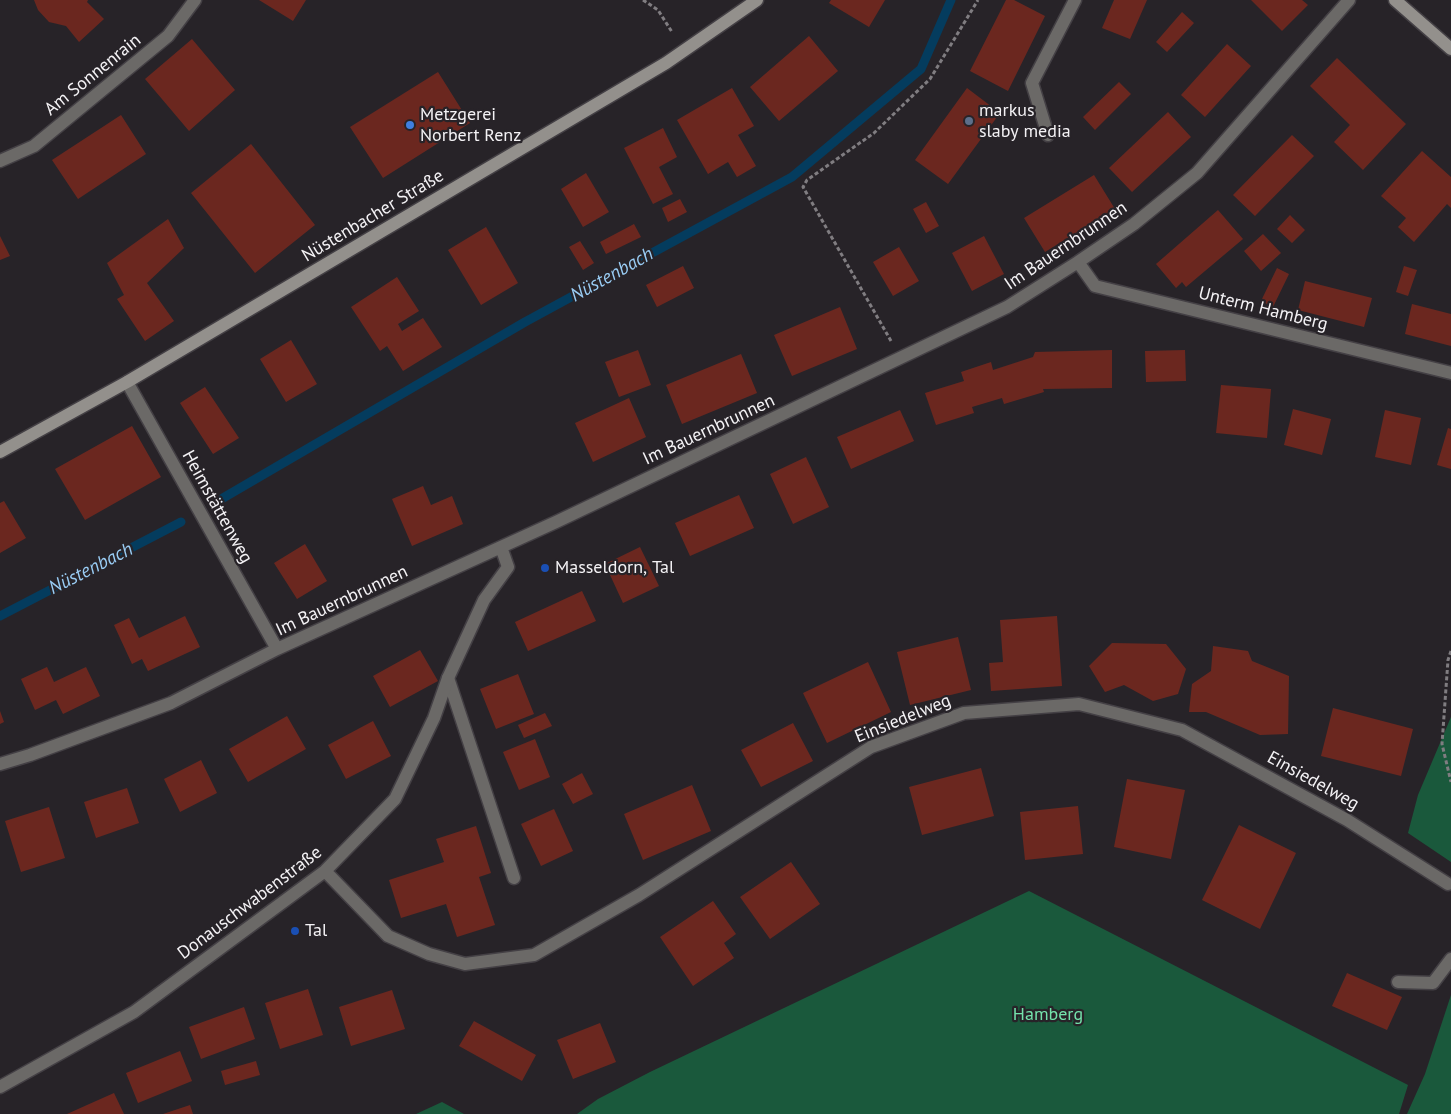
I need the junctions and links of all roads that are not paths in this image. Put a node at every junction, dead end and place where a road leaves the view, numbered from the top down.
1 (195, 0) edge
2 (757, 0) edge
3 (1076, 0) edge
4 (1349, 0) edge
5 (1402, 2) edge
6 (1451, 49) edge
7 (1048, 135) dead end
8 (0, 161) edge
9 (1078, 262) junction
10 (1451, 373) edge
11 (127, 382) junction
12 (0, 452) edge
13 (501, 547) junction
14 (277, 650) junction
15 (448, 678) junction
16 (0, 764) edge
17 (325, 871) junction
18 (514, 878) dead end
19 (1450, 885) edge
20 (1451, 960) edge
21 (1398, 982) dead end
22 (0, 1087) edge

1 - 8 street, Am Sonnenrain
2 - 11 main road, Nüstenbacher Straße
3 - 7 street
4 - 9 street, Im Bauernbrunnen
5 - 6 main road
9 - 10 street, Unterm Hamberg
9 - 13 street, Im Bauernbrunnen
11 - 12 main road, Nüstenbacher Straße
11 - 14 street, Heimstättenweg
13 - 14 street, Im Bauernbrunnen
13 - 15 street, Donauschwabenstraße
14 - 16 street, Im Bauernbrunnen
15 - 17 street, Donauschwabenstraße
15 - 18 street
17 - 19 street, Einsiedelweg
17 - 22 street, Donauschwabenstraße
20 - 21 street

